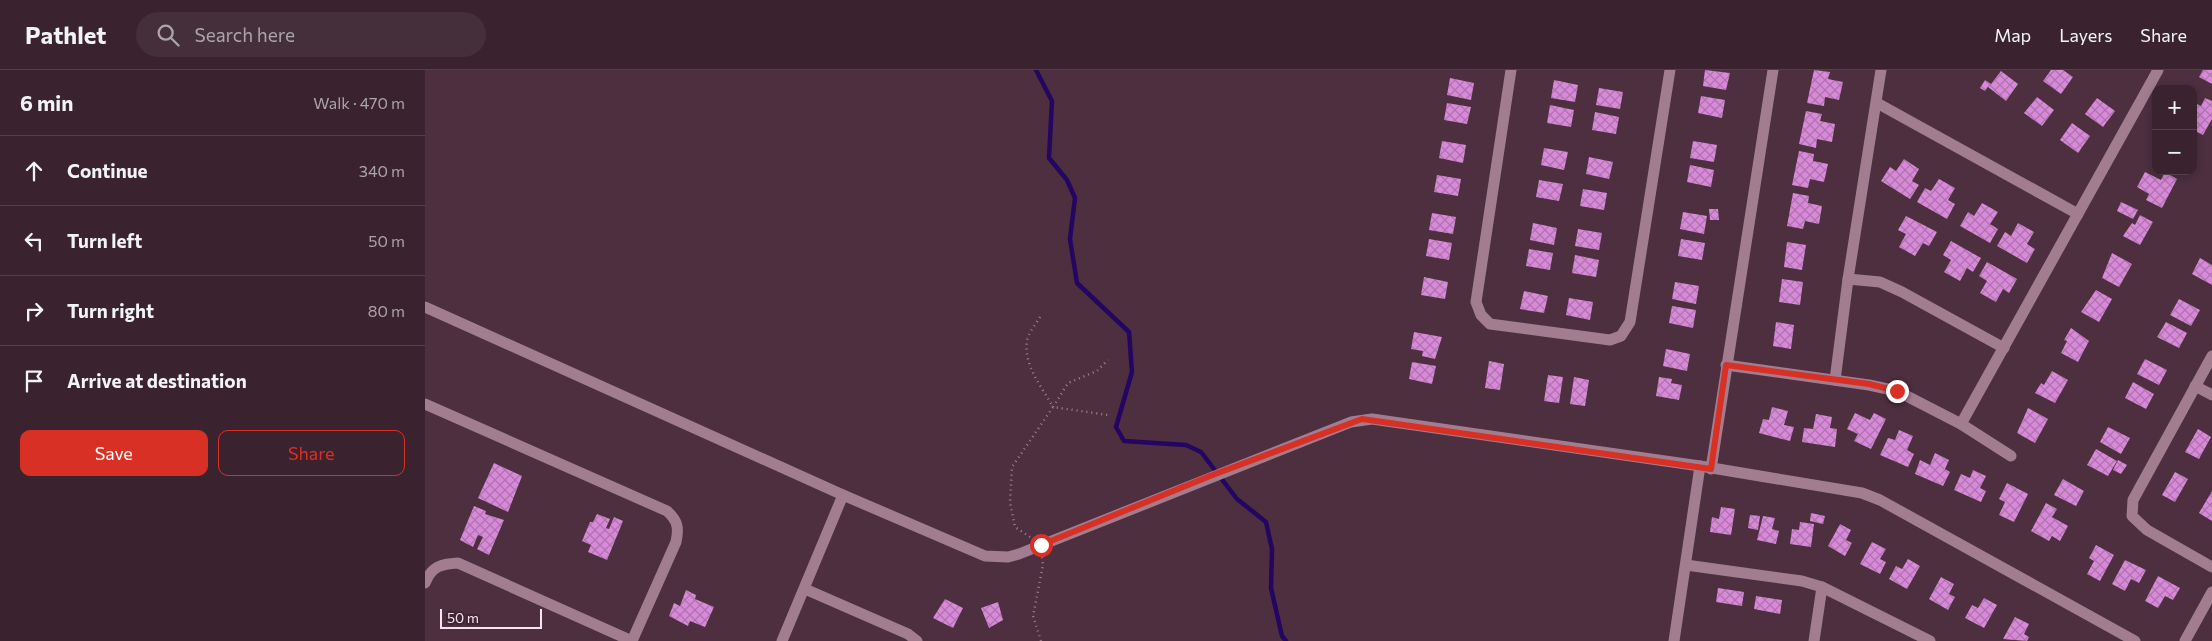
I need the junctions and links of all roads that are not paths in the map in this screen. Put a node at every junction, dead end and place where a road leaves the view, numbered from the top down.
1 (1511, 70) edge
2 (1670, 70) edge
3 (1773, 70) edge
4 (1881, 70) edge
5 (2152, 72) edge
6 (1877, 103) junction
7 (2078, 214) junction
8 (1848, 278) junction
9 (425, 307) edge
10 (2004, 348) junction
11 (2212, 356) edge
12 (1726, 365) junction
13 (1835, 380) junction
14 (2195, 386) junction
15 (2212, 395) edge
16 (425, 404) edge
17 (1961, 424) junction
18 (2011, 456) dead end
19 (1705, 468) junction
20 (843, 495) junction
21 (1685, 565) junction
22 (2212, 567) edge
23 (425, 583) edge
24 (1822, 587) junction
25 (805, 589) junction
26 (2212, 592) edge
27 (632, 641) edge
28 (782, 641) edge
29 (917, 641) edge
30 (1674, 641) edge
31 (1814, 641) edge
32 (1929, 641) edge
33 (2135, 641) edge
34 (2185, 641) edge

1 - 2 street
3 - 12 street
4 - 6 street
5 - 7 street
6 - 7 street
6 - 8 street
7 - 10 street
8 - 10 street
8 - 13 street
9 - 20 street
10 - 17 street
11 - 14 street
12 - 13 street
12 - 19 street
13 - 17 street
14 - 15 street
14 - 22 street
16 - 27 street
17 - 18 street
19 - 20 street
19 - 21 street
19 - 33 street
20 - 25 street
21 - 24 street
21 - 30 street
23 - 27 street
24 - 31 street
24 - 32 street
25 - 28 street
25 - 29 street
26 - 34 street

